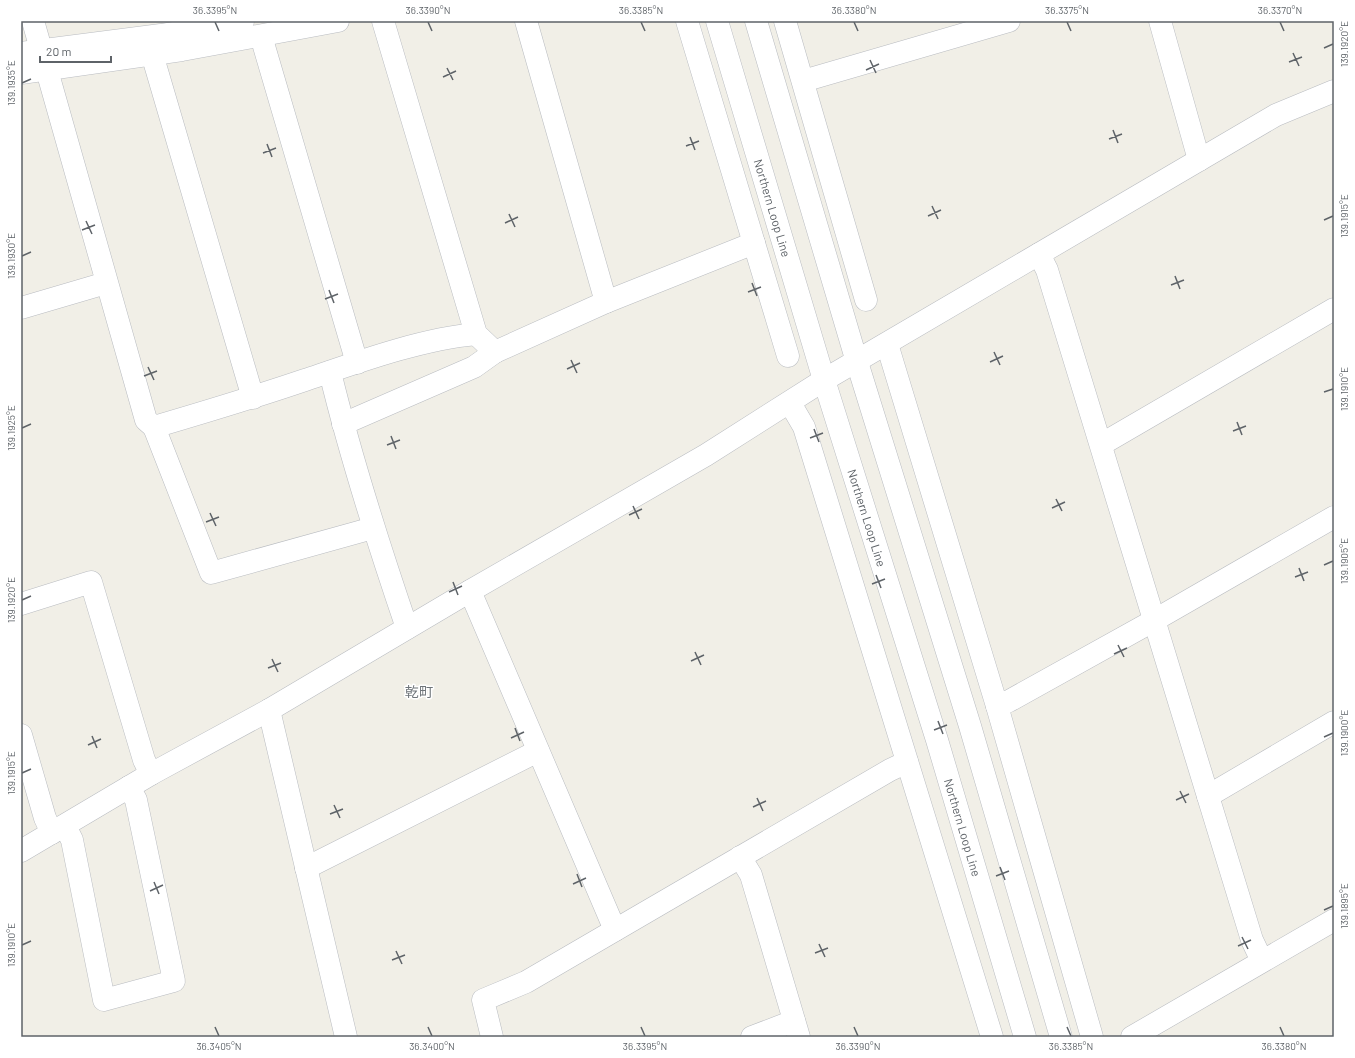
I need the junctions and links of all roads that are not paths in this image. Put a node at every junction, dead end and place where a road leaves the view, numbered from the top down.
1 (33, 21) edge
2 (243, 21) edge
3 (338, 21) edge
4 (383, 21) edge
5 (526, 21) edge
6 (687, 21) edge
7 (708, 21) edge
8 (717, 21) edge
9 (756, 21) edge
10 (1009, 21) edge
11 (1160, 21) edge
12 (784, 22) edge
13 (261, 36) junction
14 (152, 54) junction
15 (37, 57) edge
16 (699, 59) junction
17 (21, 73) edge
18 (803, 81) junction
19 (1334, 91) edge
20 (812, 114) junction
21 (798, 160) junction
22 (1199, 160) junction
23 (754, 243) junction
24 (1039, 254) junction
25 (761, 267) junction
26 (106, 283) junction
27 (866, 300) dead end
28 (606, 302) junction
29 (21, 308) edge
30 (1334, 309) edge
31 (804, 315) junction
32 (476, 334) junction
33 (888, 344) junction
34 (495, 352) junction
35 (788, 356) dead end
36 (857, 362) junction
37 (357, 363) junction
38 (330, 372) junction
39 (824, 380) junction
40 (253, 398) junction
41 (790, 403) junction
42 (343, 424) junction
43 (154, 427) junction
44 (1102, 444) junction
45 (1334, 517) edge
46 (373, 528) junction
47 (470, 591) junction
48 (21, 604) edge
49 (1153, 622) junction
50 (407, 628) junction
51 (997, 706) junction
52 (269, 710) junction
53 (1334, 722) edge
54 (21, 735) edge
55 (538, 751) junction
56 (907, 762) junction
57 (151, 774) junction
58 (129, 787) junction
59 (1208, 796) junction
60 (58, 829) junction
61 (21, 851) edge
62 (740, 857) junction
63 (306, 868) junction
64 (1334, 920) edge
65 (615, 930) junction
66 (1262, 961) junction
67 (796, 1029) edge
68 (346, 1037) edge
69 (492, 1037) edge
70 (752, 1037) edge
71 (992, 1037) edge
72 (1025, 1037) edge
73 (1061, 1037) edge
74 (1092, 1037) edge
75 (1132, 1037) edge

1 - 15 street
2 - 15 street
3 - 13 street
4 - 32 street
5 - 28 street
6 - 16 street
7 - 16 street
8 - 31 street, Northern Loop Line
9 - 21 street
10 - 18 street
11 - 22 street
12 - 18 street
13 - 14 street
13 - 37 street
14 - 15 street
14 - 40 street
15 - 17 street
15 - 26 street
16 - 23 street
18 - 20 street
19 - 22 street
20 - 21 street
20 - 27 street
21 - 36 street
22 - 24 street
23 - 25 street
23 - 28 street
24 - 33 street
24 - 44 street
25 - 31 street
25 - 35 street
26 - 29 street
26 - 43 street
28 - 34 street
30 - 44 street
31 - 39 street, Northern Loop Line
32 - 34 street
32 - 37 street
33 - 36 street
33 - 51 street
34 - 42 street
36 - 39 street
36 - 73 street
37 - 38 street
38 - 40 street
38 - 42 street
39 - 41 street
39 - 72 street, Northern Loop Line
40 - 43 street
41 - 47 street
41 - 56 street
42 - 46 street
43 - 46 street
44 - 49 street
45 - 49 street
46 - 50 street
47 - 50 street
47 - 55 street
48 - 57 street
49 - 51 street
49 - 59 street
50 - 52 street
51 - 74 street
52 - 57 street
52 - 63 street
53 - 59 street
54 - 60 street
55 - 63 street
55 - 65 street
56 - 62 street
56 - 71 street
57 - 58 street
58 - 60 street
58 - 60 street
59 - 66 street
60 - 61 street
62 - 65 street
62 - 67 street
63 - 68 street
64 - 66 street
65 - 69 street
66 - 75 street
67 - 70 street

